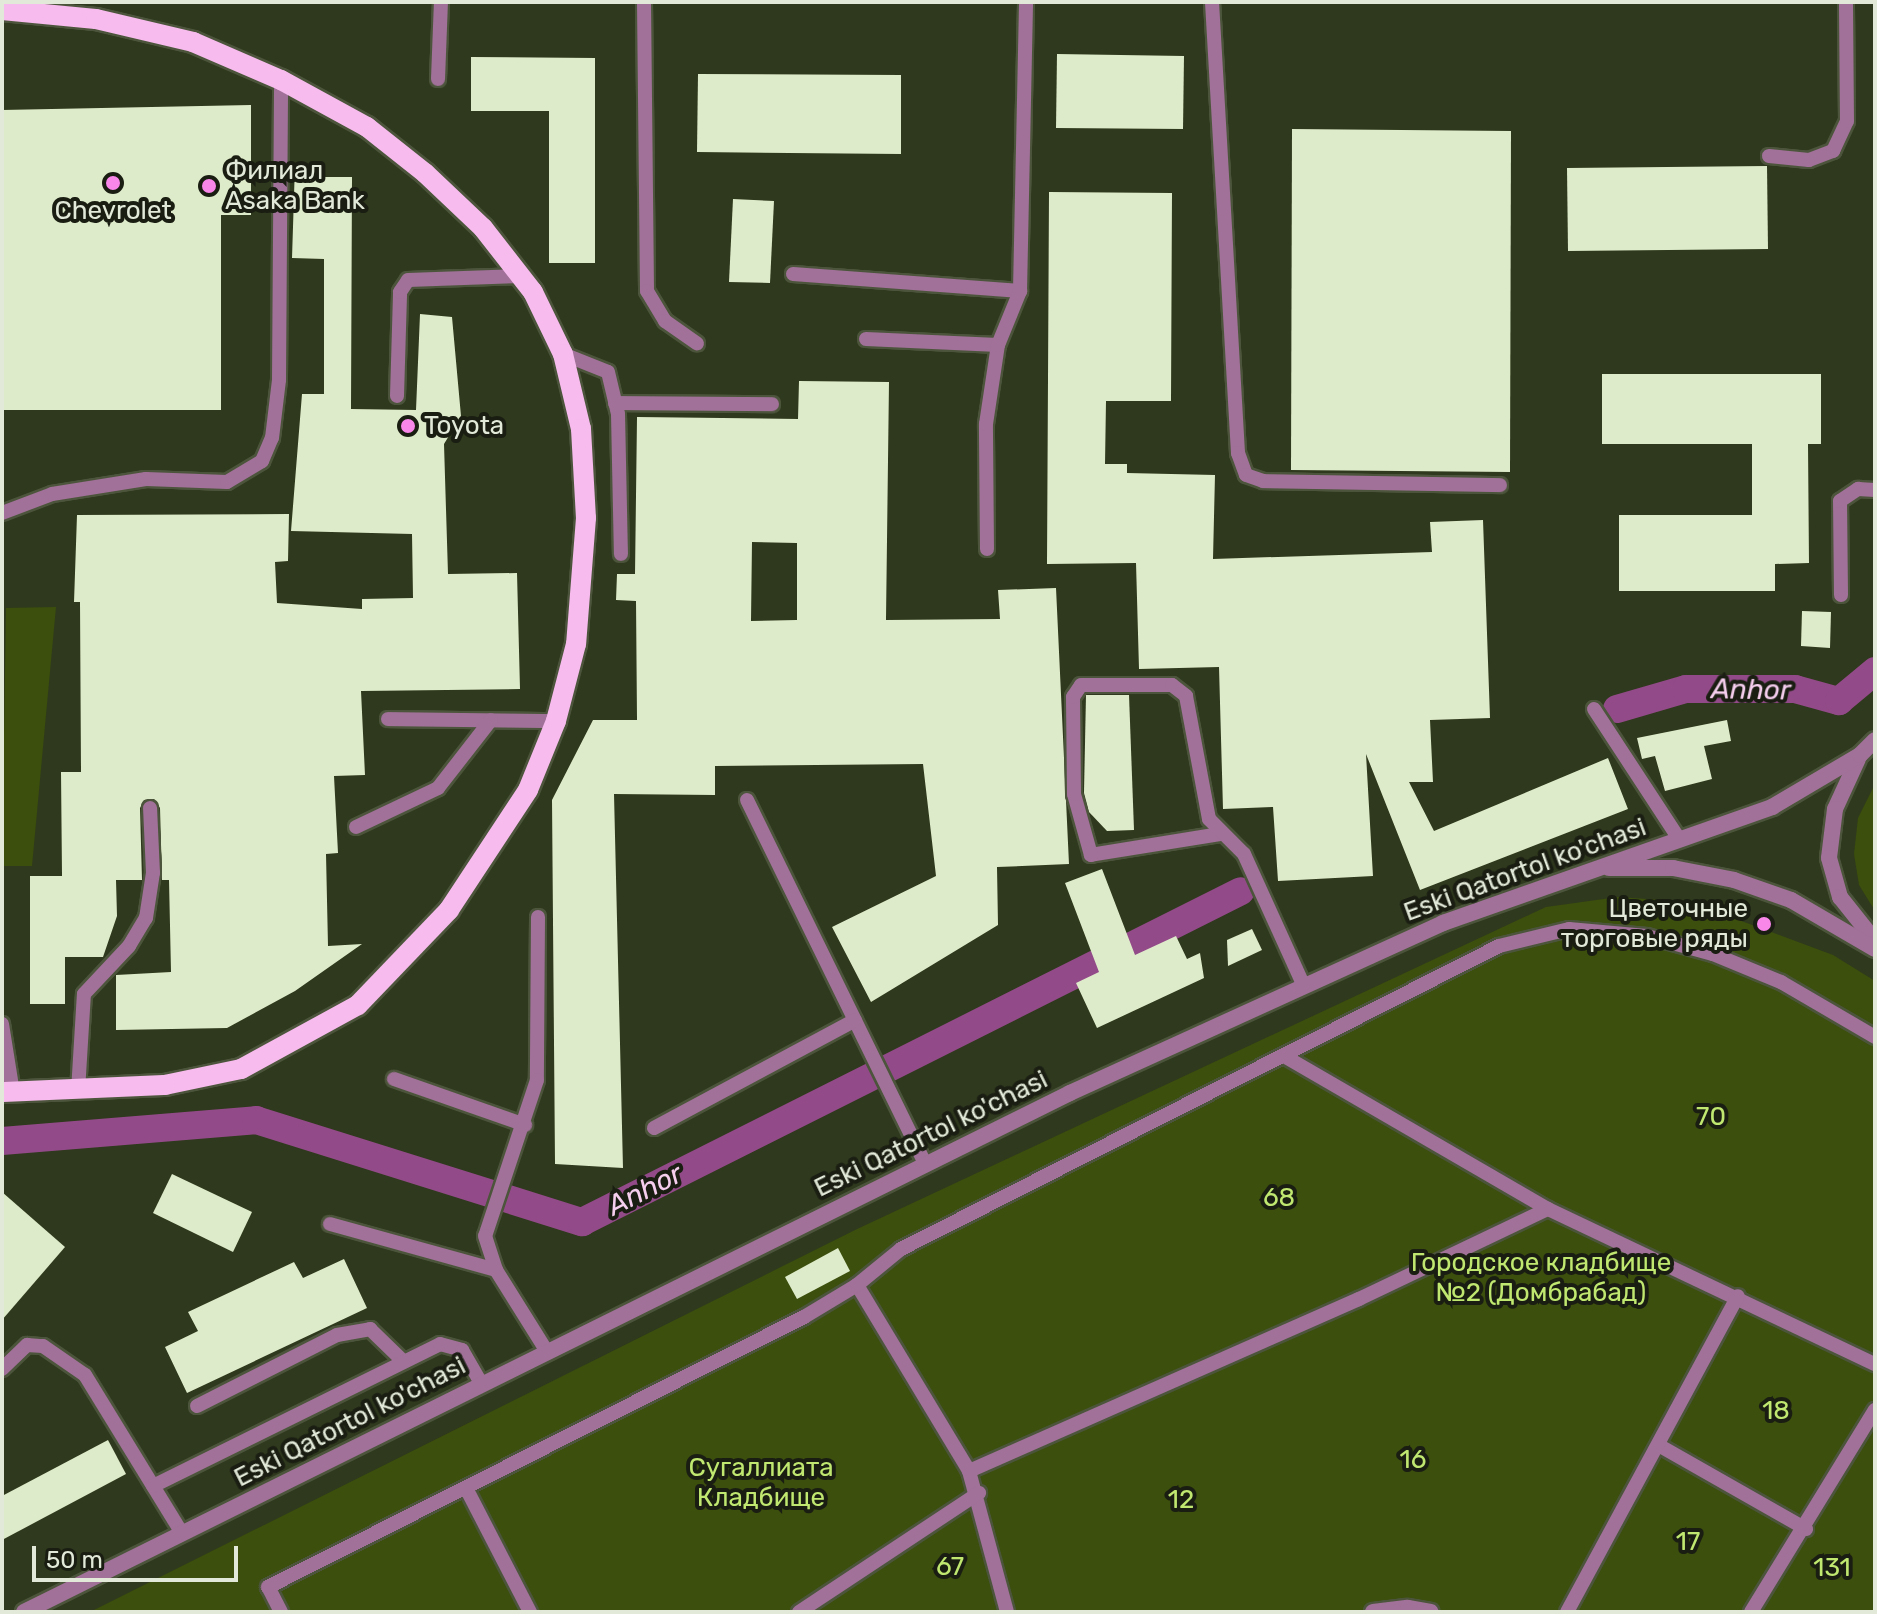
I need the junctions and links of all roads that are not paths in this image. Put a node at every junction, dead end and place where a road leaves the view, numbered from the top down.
1 (441, 2) edge
2 (644, 2) edge
3 (1026, 2) edge
4 (1212, 2) edge
5 (1846, 2) edge
6 (2, 10) edge
7 (438, 79) dead end
8 (281, 80) junction
9 (1769, 156) dead end
10 (793, 274) dead end
11 (520, 276) junction
12 (1020, 291) junction
13 (866, 339) dead end
14 (697, 343) dead end
15 (998, 345) junction
16 (563, 354) junction
17 (397, 396) dead end
18 (615, 403) junction
19 (772, 404) dead end
20 (1500, 485) dead end
21 (1875, 490) edge
22 (2, 513) edge
23 (987, 549) dead end
24 (621, 554) dead end
25 (1841, 595) dead end
26 (1594, 709) dead end
27 (388, 719) dead end
28 (491, 720) junction
29 (556, 721) junction
30 (1875, 740) edge
31 (1860, 755) junction
32 (747, 800) dead end
33 (150, 808) dead end
34 (356, 827) dead end
35 (1220, 834) junction
36 (1679, 839) junction
37 (1584, 871) junction
38 (538, 917) dead end
39 (1875, 941) edge
40 (1875, 949) edge
41 (1304, 986) junction
42 (855, 1020) junction
43 (2, 1024) edge
44 (1875, 1037) edge
45 (1284, 1056) junction
46 (394, 1079) dead end
47 (78, 1091) junction
48 (8, 1092) edge
49 (525, 1125) junction
50 (654, 1128) dead end
51 (925, 1163) junction
52 (1548, 1209) junction
53 (330, 1224) dead end
54 (496, 1270) junction
55 (857, 1285) junction
56 (1738, 1296) junction
57 (546, 1350) junction
58 (404, 1362) junction
59 (1875, 1364) edge
60 (2, 1369) edge
61 (481, 1383) junction
62 (197, 1406) dead end
63 (1875, 1410) edge
64 (1660, 1446) junction
65 (969, 1471) junction
66 (153, 1486) junction
67 (466, 1488) junction
68 (979, 1493) junction
69 (1806, 1529) junction
70 (182, 1533) junction
71 (24, 1612) edge
72 (281, 1612) edge
73 (530, 1612) edge
74 (799, 1612) edge
75 (1007, 1612) edge
76 (1373, 1612) edge
77 (1431, 1612) edge
78 (1567, 1612) edge
79 (1751, 1612) edge

1 - 7 lane
2 - 14 lane
3 - 12 lane
4 - 20 lane
5 - 9 lane
6 - 8 main road
8 - 11 main road
8 - 22 lane
10 - 12 lane
11 - 16 main road
11 - 17 lane
12 - 15 lane
13 - 15 lane
15 - 23 lane
16 - 18 lane
16 - 29 main road
18 - 19 lane
18 - 24 lane
21 - 25 lane
26 - 36 lane
27 - 28 lane
28 - 29 lane
28 - 34 lane
29 - 47 main road
30 - 31 street, Eski Qatortol ko'chasi
31 - 36 street, Eski Qatortol ko'chasi
31 - 39 street
32 - 42 lane
33 - 47 lane
35 - 35 lane
35 - 41 lane
36 - 37 street, Eski Qatortol ko'chasi
37 - 40 street
37 - 41 street, Eski Qatortol ko'chasi
38 - 49 lane
41 - 51 street, Eski Qatortol ko'chasi
42 - 50 lane
42 - 51 lane
43 - 48 lane
44 - 45 lane
45 - 52 lane
45 - 55 lane
46 - 49 lane
47 - 48 main road
49 - 54 lane
51 - 57 street, Eski Qatortol ko'chasi
52 - 56 lane
52 - 65 lane
53 - 54 lane
54 - 57 lane
55 - 65 lane
55 - 67 lane
56 - 59 lane
56 - 64 lane
57 - 61 street, Eski Qatortol ko'chasi
58 - 61 lane
58 - 62 lane
58 - 66 lane
60 - 66 lane
61 - 70 street, Eski Qatortol ko'chasi
63 - 69 lane
64 - 69 lane
64 - 78 lane
65 - 68 lane
66 - 70 lane
67 - 72 lane
67 - 73 lane
68 - 74 lane
68 - 75 lane
69 - 79 lane
70 - 71 street, Eski Qatortol ko'chasi
76 - 77 street

